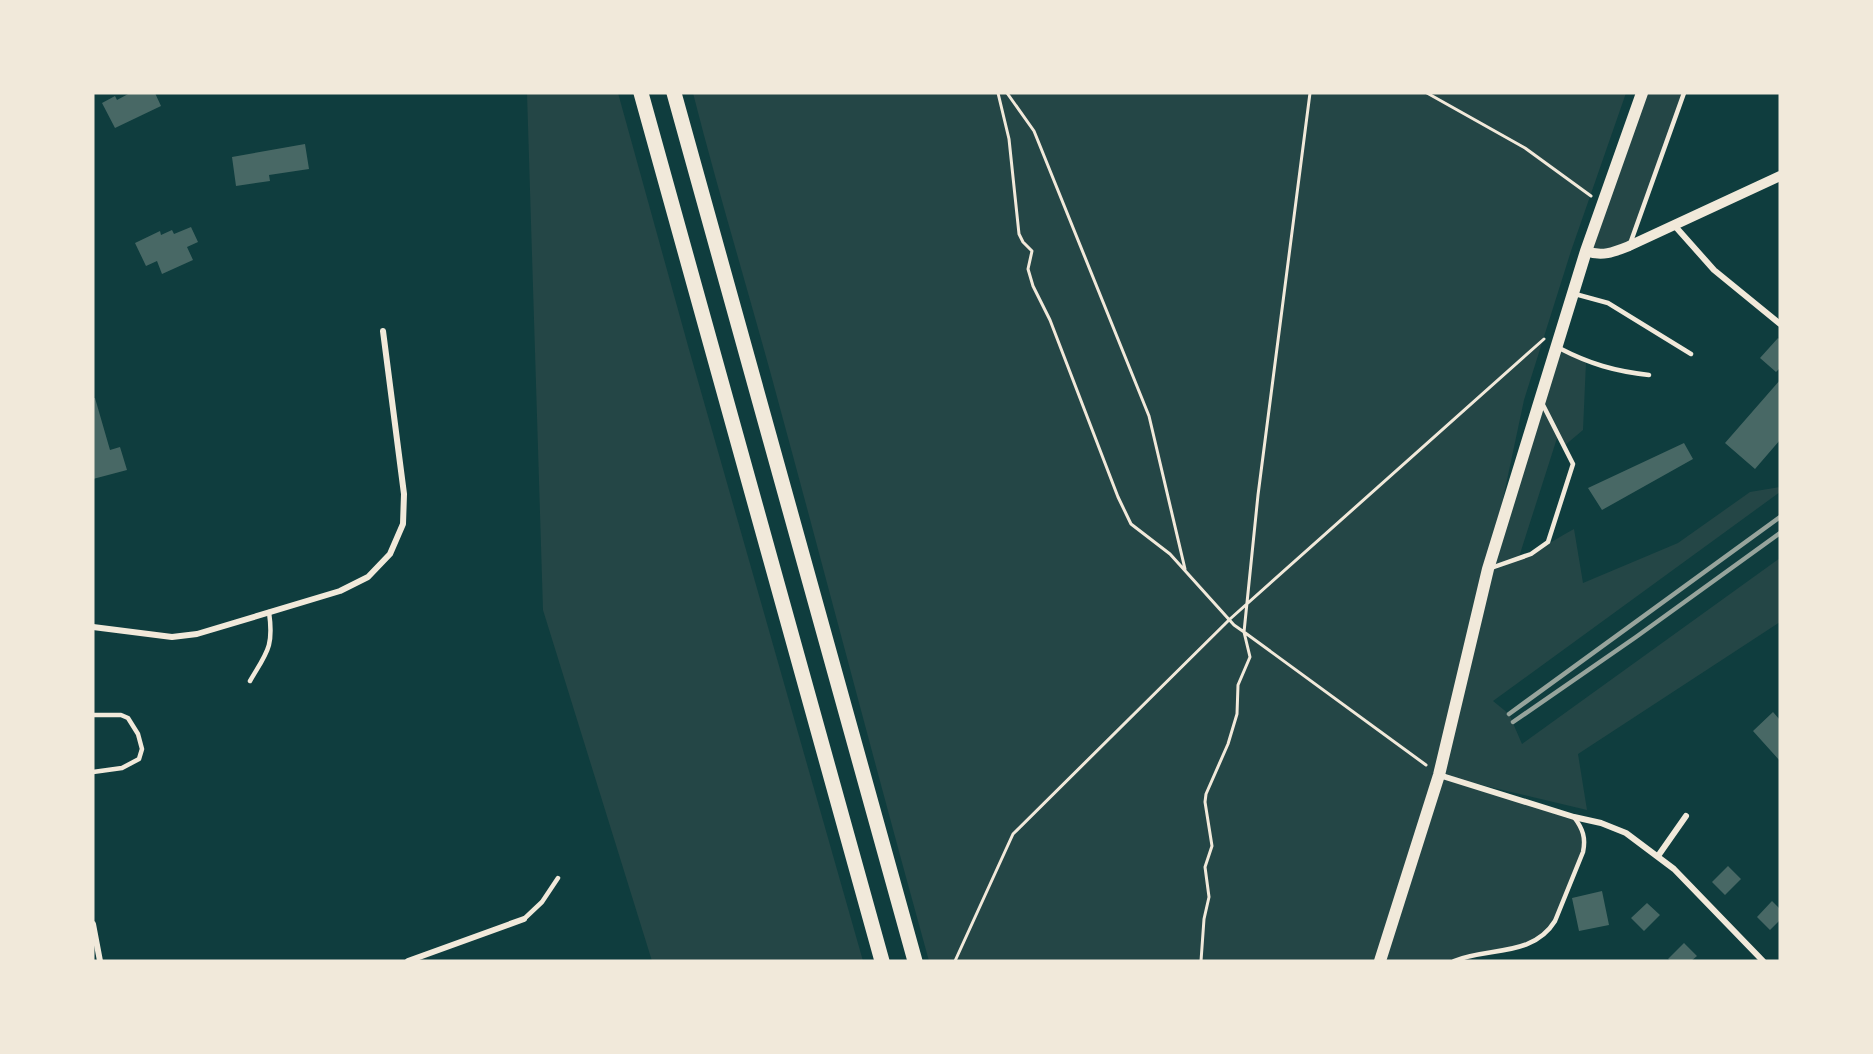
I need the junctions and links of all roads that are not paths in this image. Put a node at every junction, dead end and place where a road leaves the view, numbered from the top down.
1 (641, 93) edge
2 (674, 93) edge
3 (1642, 93) edge
4 (1684, 93) edge
5 (1780, 176) edge
6 (1674, 225) junction
7 (1629, 246) junction
8 (1586, 251) junction
9 (1573, 293) junction
10 (1780, 324) edge
11 (383, 331) dead end
12 (1556, 347) junction
13 (1691, 354) dead end
14 (1649, 375) dead end
15 (1540, 400) junction
16 (1488, 569) junction
17 (269, 612) junction
18 (93, 627) edge
19 (250, 681) dead end
20 (93, 715) edge
21 (93, 772) edge
22 (1439, 775) junction
23 (1686, 816) dead end
24 (1574, 817) junction
25 (1658, 856) junction
26 (558, 878) dead end
27 (525, 919) joint
28 (93, 924) edge
29 (100, 961) edge
30 (408, 961) edge
31 (882, 961) edge
32 (915, 961) edge
33 (1380, 961) edge
34 (1454, 961) edge
35 (1763, 961) edge

1 - 31 highway
2 - 32 highway
3 - 8 main road
4 - 7 lane
5 - 6 street
6 - 7 street
6 - 10 street
7 - 8 street
8 - 9 main road
9 - 12 main road
9 - 13 lane
11 - 17 street
12 - 14 lane
12 - 15 main road
15 - 16 main road
15 - 16 lane
16 - 22 main road
17 - 18 street
17 - 19 lane
20 - 21 lane
22 - 24 street
22 - 33 main road
23 - 25 street
24 - 25 street
24 - 34 lane
25 - 35 street
26 - 27 lane
27 - 30 street
28 - 29 street

